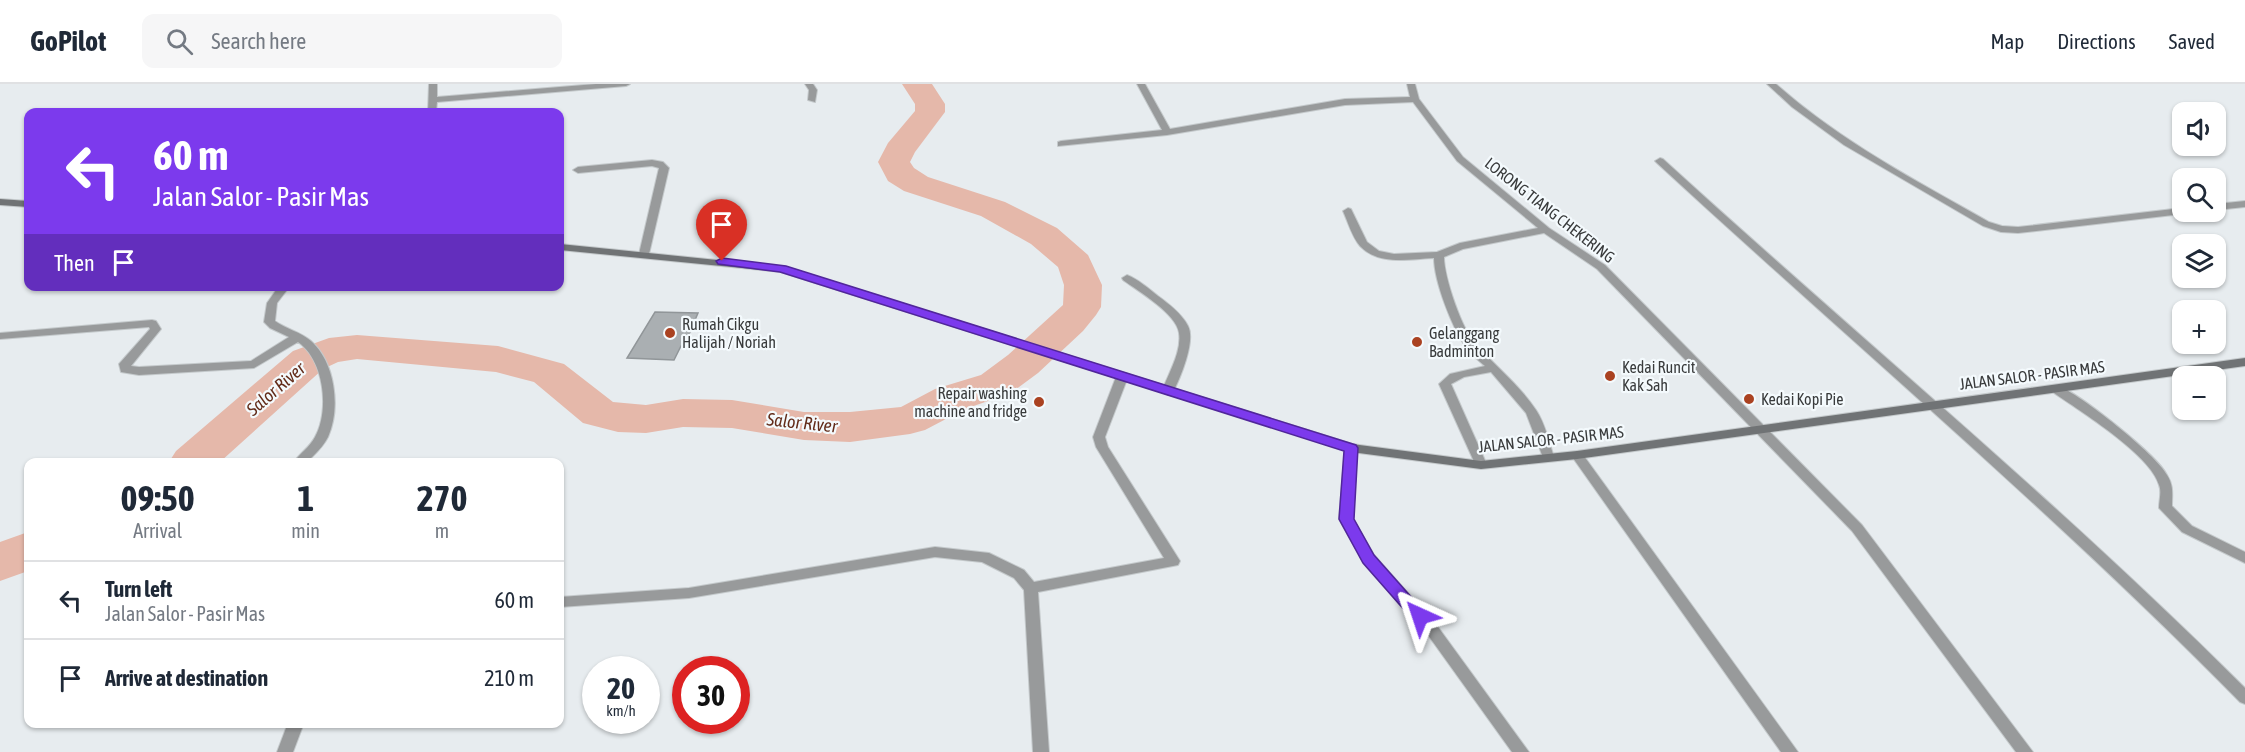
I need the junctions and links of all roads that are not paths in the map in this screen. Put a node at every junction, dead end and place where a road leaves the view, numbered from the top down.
1 (433, 84) edge
2 (627, 84) edge
3 (809, 84) edge
4 (1141, 84) edge
5 (1411, 84) edge
6 (1772, 84) edge
7 (1415, 99) junction
8 (435, 100) junction
9 (812, 100) dead end
10 (433, 108) edge
11 (1167, 132) junction
12 (1061, 144) dead end
13 (1660, 161) dead end
14 (578, 170) dead end
15 (0, 202) edge
16 (24, 204) edge
17 (2245, 204) edge
18 (2226, 206) edge
19 (1348, 211) dead end
20 (2172, 212) edge
21 (1546, 230) junction
22 (564, 247) edge
23 (644, 254) junction
24 (1439, 255) junction
25 (1127, 278) dead end
26 (281, 291) edge
27 (0, 336) edge
28 (296, 338) junction
29 (2245, 362) edge
30 (1494, 368) junction
31 (1122, 377) junction
32 (2058, 390) junction
33 (1168, 391) junction
34 (1933, 404) junction
35 (1760, 429) junction
36 (1351, 448) junction
37 (1577, 455) junction
38 (1548, 457) junction
39 (303, 458) edge
40 (1482, 465) junction
41 (2245, 558) edge
42 (1031, 589) junction
43 (564, 602) edge
44 (2245, 698) edge
45 (294, 728) edge
46 (285, 752) edge
47 (1041, 752) edge
48 (1521, 752) edge
49 (1790, 752) edge
50 (2025, 752) edge

1 - 8 street
2 - 8 street
3 - 9 street
4 - 11 street
5 - 7 street, LORONG TIANG CHEKERING
6 - 20 street
7 - 11 street
7 - 21 street, LORONG TIANG CHEKERING
8 - 10 street
11 - 12 street
13 - 34 street
14 - 23 street
15 - 16 main road
17 - 18 street
19 - 24 street
21 - 24 street
21 - 35 street, LORONG TIANG CHEKERING
22 - 23 main road, JALAN SALOR - PASIR MAS
23 - 31 main road, JALAN SALOR - PASIR MAS
24 - 30 street
25 - 33 street
26 - 28 street
27 - 28 street
28 - 39 street
29 - 32 main road, JALAN SALOR - PASIR MAS
30 - 38 street
30 - 40 street
31 - 33 main road, JALAN SALOR - PASIR MAS
31 - 42 street
32 - 34 main road, JALAN SALOR - PASIR MAS
32 - 41 street
33 - 36 main road, JALAN SALOR - PASIR MAS
34 - 35 main road, JALAN SALOR - PASIR MAS
34 - 44 street
35 - 37 main road, JALAN SALOR - PASIR MAS
35 - 50 street, LORONG TIANG CHEKERING
36 - 40 main road, JALAN SALOR - PASIR MAS
36 - 48 street
37 - 38 main road, JALAN SALOR - PASIR MAS
37 - 49 street
38 - 40 main road, JALAN SALOR - PASIR MAS
42 - 43 street
42 - 47 street
45 - 46 street

